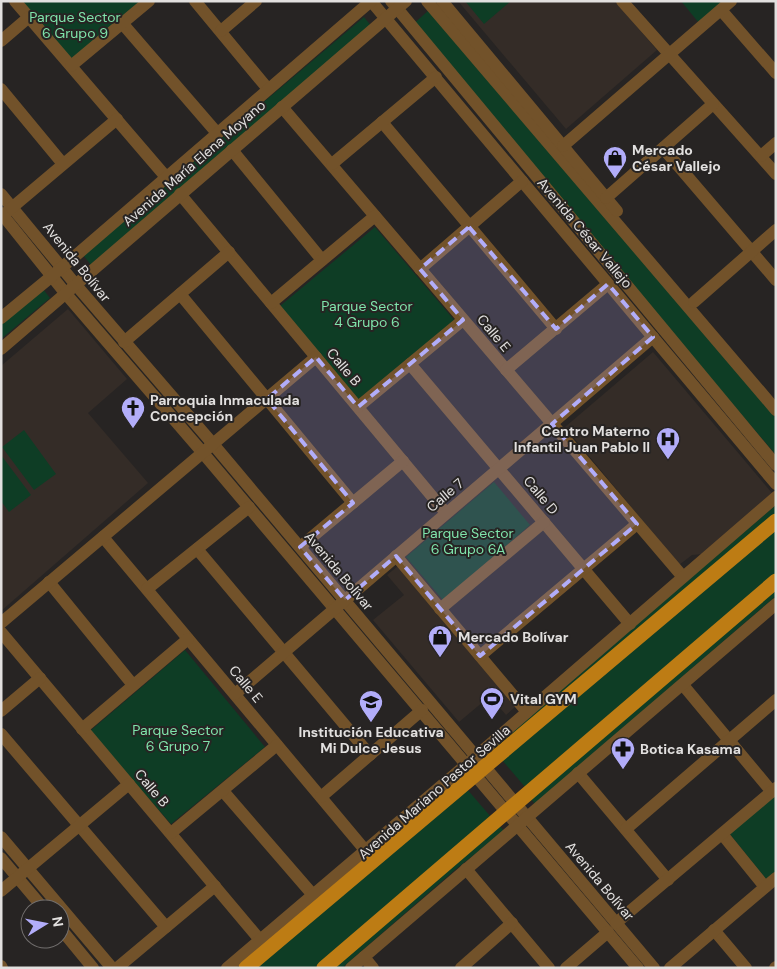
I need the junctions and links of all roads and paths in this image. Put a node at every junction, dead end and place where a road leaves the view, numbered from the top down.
1 (15, 1) edge
2 (148, 1) edge
3 (195, 1) edge
4 (256, 1) edge
5 (371, 1) edge
6 (427, 1) edge
7 (442, 1) edge
8 (623, 2) edge
9 (398, 4) edge
10 (726, 5) edge
11 (29, 18) junction
12 (386, 19) junction
13 (122, 23) junction
14 (221, 31) junction
15 (1, 41) edge
16 (669, 53) junction
17 (71, 66) junction
18 (776, 73) edge
19 (436, 77) junction
20 (1, 89) edge
21 (268, 89) junction
22 (713, 104) junction
23 (282, 107) junction
24 (117, 119) junction
25 (382, 122) junction
26 (217, 133) junction
27 (776, 143) edge
28 (563, 146) junction
29 (663, 148) junction
30 (232, 150) junction
31 (762, 156) junction
32 (63, 164) junction
33 (332, 164) junction
34 (776, 174) edge
35 (166, 177) junction
36 (522, 181) junction
37 (1, 194) edge
38 (180, 194) junction
39 (606, 198) junction
40 (4, 213) edge
41 (375, 216) junction
42 (469, 227) junction
43 (776, 230) edge
44 (229, 252) junction
45 (751, 252) junction
46 (322, 260) junction
47 (62, 268) junction
48 (420, 270) junction
49 (52, 276) junction
50 (776, 280) edge
51 (608, 284) junction
52 (76, 285) junction
53 (66, 294) junction
54 (180, 294) junction
55 (694, 302) junction
56 (271, 303) junction
57 (1, 318) edge
58 (463, 320) junction
59 (556, 329) junction
60 (653, 337) junction
61 (124, 342) junction
62 (1, 349) edge
63 (316, 357) junction
64 (410, 364) junction
65 (506, 370) junction
66 (776, 398) edge
67 (266, 399) junction
68 (358, 407) junction
69 (776, 410) edge
70 (552, 424) junction
71 (208, 448) junction
72 (403, 461) junction
73 (776, 465) edge
74 (499, 469) junction
75 (776, 484) edge
76 (776, 496) edge
77 (353, 504) junction
78 (249, 507) junction
79 (446, 513) junction
80 (776, 521) edge
81 (544, 522) junction
82 (637, 524) junction
83 (103, 537) junction
84 (300, 547) junction
85 (197, 549) junction
86 (396, 556) junction
87 (584, 569) junction
88 (683, 577) junction
89 (776, 581) edge
90 (49, 582) junction
91 (147, 589) junction
92 (345, 600) junction
93 (776, 604) edge
94 (335, 609) junction
95 (440, 609) junction
96 (1, 622) edge
97 (630, 624) junction
98 (1, 632) edge
99 (188, 639) junction
100 (283, 652) junction
101 (480, 656) junction
102 (40, 678) junction
103 (133, 685) junction
104 (682, 685) junction
105 (235, 694) junction
106 (776, 700) edge
107 (422, 710) junction
108 (1, 711) edge
109 (527, 712) junction
110 (82, 728) junction
111 (1, 734) edge
112 (728, 740) junction
113 (277, 745) junction
114 (370, 755) junction
115 (476, 766) junction
116 (578, 773) junction
117 (129, 784) junction
118 (774, 790) edge
119 (223, 791) junction
120 (320, 797) junction
121 (511, 808) junction
122 (521, 821) junction
123 (79, 826) junction
124 (626, 829) junction
125 (171, 834) junction
126 (722, 834) junction
127 (1, 837) edge
128 (366, 850) junction
129 (1, 858) edge
130 (28, 869) junction
131 (466, 869) junction
132 (18, 877) junction
133 (776, 878) edge
134 (668, 880) junction
135 (215, 886) junction
136 (765, 887) junction
137 (1, 891) edge
138 (314, 895) junction
139 (36, 899) edge
140 (512, 924) junction
141 (166, 927) junction
142 (612, 928) junction
143 (714, 930) junction
144 (70, 940) edge
145 (260, 940) junction
146 (364, 956) junction
147 (93, 968) edge
148 (112, 968) edge
149 (117, 968) edge
150 (227, 968) edge
151 (246, 968) edge
152 (324, 968) edge
153 (351, 968) edge
154 (374, 968) edge
155 (461, 968) edge
156 (549, 968) edge
157 (566, 968) edge
158 (638, 968) edge
159 (654, 968) edge
160 (670, 968) edge
161 (746, 968) edge

1 - 11 street
2 - 13 street
3 - 14 street
4 - 14 street
5 - 12 street, Avenida César Vallejo
5 - 21 street, Avenida María Elena Moyano
6 - 69 street
7 - 28 street
8 - 16 street
9 - 12 street, Avenida María Elena Moyano
9 - 73 street, Avenida César Vallejo
10 - 16 street
10 - 18 street
11 - 15 street
11 - 17 street
12 - 19 street, Avenida César Vallejo
12 - 23 street, Avenida María Elena Moyano
13 - 17 street
13 - 26 street
14 - 21 street
16 - 22 street
16 - 28 street
17 - 24 street
19 - 25 street
19 - 36 street, Avenida César Vallejo
20 - 32 street
21 - 26 street, Avenida María Elena Moyano
22 - 29 street
22 - 31 street
23 - 30 street, Avenida María Elena Moyano
23 - 33 street, Calle E
24 - 32 street
24 - 35 street
25 - 33 street
25 - 42 street
26 - 35 street, Avenida María Elena Moyano
27 - 31 street
28 - 39 street
29 - 39 street
29 - 45 street
30 - 38 street, Avenida María Elena Moyano
30 - 46 street
31 - 34 street
32 - 40 street
33 - 41 street, Calle E
35 - 47 street, Avenida María Elena Moyano
36 - 42 street
36 - 51 street, Avenida César Vallejo
37 - 40 street, Avenida Bolívar
38 - 44 street, Calle B
38 - 52 street, Avenida María Elena Moyano
39 - 55 street
40 - 47 street, Avenida Bolívar
40 - 49 street, Avenida Bolívar
41 - 46 street
41 - 48 street, Calle E
42 - 48 street
42 - 59 street
43 - 45 street
44 - 54 street
44 - 56 street, Calle B
45 - 50 street
45 - 55 street
46 - 56 street
47 - 49 street, Avenida María Elena Moyano
47 - 52 street, Avenida Bolívar
48 - 58 street, Calle E
49 - 53 street, Avenida Bolívar
49 - 57 street, Avenida María Elena Moyano
51 - 59 street
51 - 60 street, Avenida César Vallejo
52 - 53 street, Avenida María Elena Moyano
52 - 61 street, Avenida Bolívar
53 - 62 street, Avenida María Elena Moyano
53 - 71 street, Avenida Bolívar
54 - 61 street
54 - 67 street
55 - 66 street
56 - 63 street, Calle B
58 - 64 street
58 - 65 street, Calle E
59 - 65 street
60 - 70 street, Calle 7
60 - 75 street, Avenida César Vallejo
61 - 71 street, Avenida Bolívar
63 - 67 street
63 - 68 street, Calle B
64 - 68 street
64 - 74 street, Calle D
65 - 70 street, Calle E
67 - 71 street
67 - 77 street
68 - 72 street, Calle B
70 - 74 street, Calle 7
70 - 82 street, Calle E
71 - 78 street, Avenida Bolívar
71 - 83 street
71 - 84 street, Avenida Bolívar
72 - 77 street
72 - 79 street, Calle B
74 - 79 street, Calle 7
74 - 81 street, Calle D
76 - 88 street, Avenida Mariano Pastor Sevilla
77 - 84 street
78 - 85 street
78 - 94 street, Avenida Bolívar
79 - 86 street, Calle 7
80 - 115 main road, Avenida Mariano Pastor Sevilla
81 - 87 street, Calle D
81 - 95 street
82 - 87 street
82 - 88 street, Calle E
83 - 90 street
83 - 91 street, Calle E
84 - 92 street, Avenida Bolívar
85 - 91 street
85 - 100 street
86 - 92 street, Calle 7
86 - 95 street
87 - 97 street, Calle D
87 - 101 street
88 - 97 street, Avenida Mariano Pastor Sevilla
89 - 121 main road
90 - 96 street
90 - 103 street
91 - 99 street, Calle E
92 - 94 street, Calle 7
92 - 115 street, Avenida Bolívar
93 - 104 street
94 - 100 street, Calle 7
94 - 107 street, Avenida Bolívar
95 - 101 street
97 - 109 street, Avenida Mariano Pastor Sevilla
98 - 102 street, Calle B
99 - 103 street
99 - 105 street, Calle E
100 - 105 street, Calle 7
100 - 114 street
101 - 109 street
102 - 108 street
102 - 110 street, Calle B
103 - 110 street
104 - 112 street
104 - 116 street
105 - 113 street, Calle E
106 - 112 street
107 - 114 street
107 - 115 street, Avenida Bolívar
109 - 115 street, Avenida Mariano Pastor Sevilla
110 - 117 street, Calle B
111 - 123 street
112 - 118 street
112 - 124 street
113 - 119 street
113 - 120 street, Calle E
114 - 120 street
115 - 121 street, Avenida Bolívar
115 - 128 street, Avenida Mariano Pastor Sevilla
115 - 151 main road, Avenida Mariano Pastor Sevilla
116 - 122 street
116 - 124 street
117 - 123 street
117 - 125 street, Calle B
118 - 126 street
119 - 125 street
119 - 138 street
120 - 128 street, Calle E
121 - 122 street, Avenida Bolívar
121 - 152 main road
122 - 131 street
122 - 142 street, Avenida Bolívar
123 - 130 street
123 - 141 street
124 - 134 street
125 - 135 street, Calle B
126 - 134 street
126 - 136 street
127 - 130 street
128 - 138 street, Avenida Mariano Pastor Sevilla
129 - 132 street
130 - 132 street
130 - 148 street
131 - 140 street
131 - 146 street
132 - 137 street
132 - 139 street
133 - 136 street
134 - 142 street
135 - 141 street
135 - 145 street, Calle B
136 - 143 street
138 - 145 street, Avenida Mariano Pastor Sevilla
140 - 155 street
140 - 156 street
141 - 149 street
142 - 157 street
142 - 158 street, Avenida Bolívar
142 - 159 street, Avenida Bolívar
143 - 160 street
143 - 161 street
144 - 147 street
145 - 150 street, Avenida Mariano Pastor Sevilla
146 - 153 street
146 - 154 street

